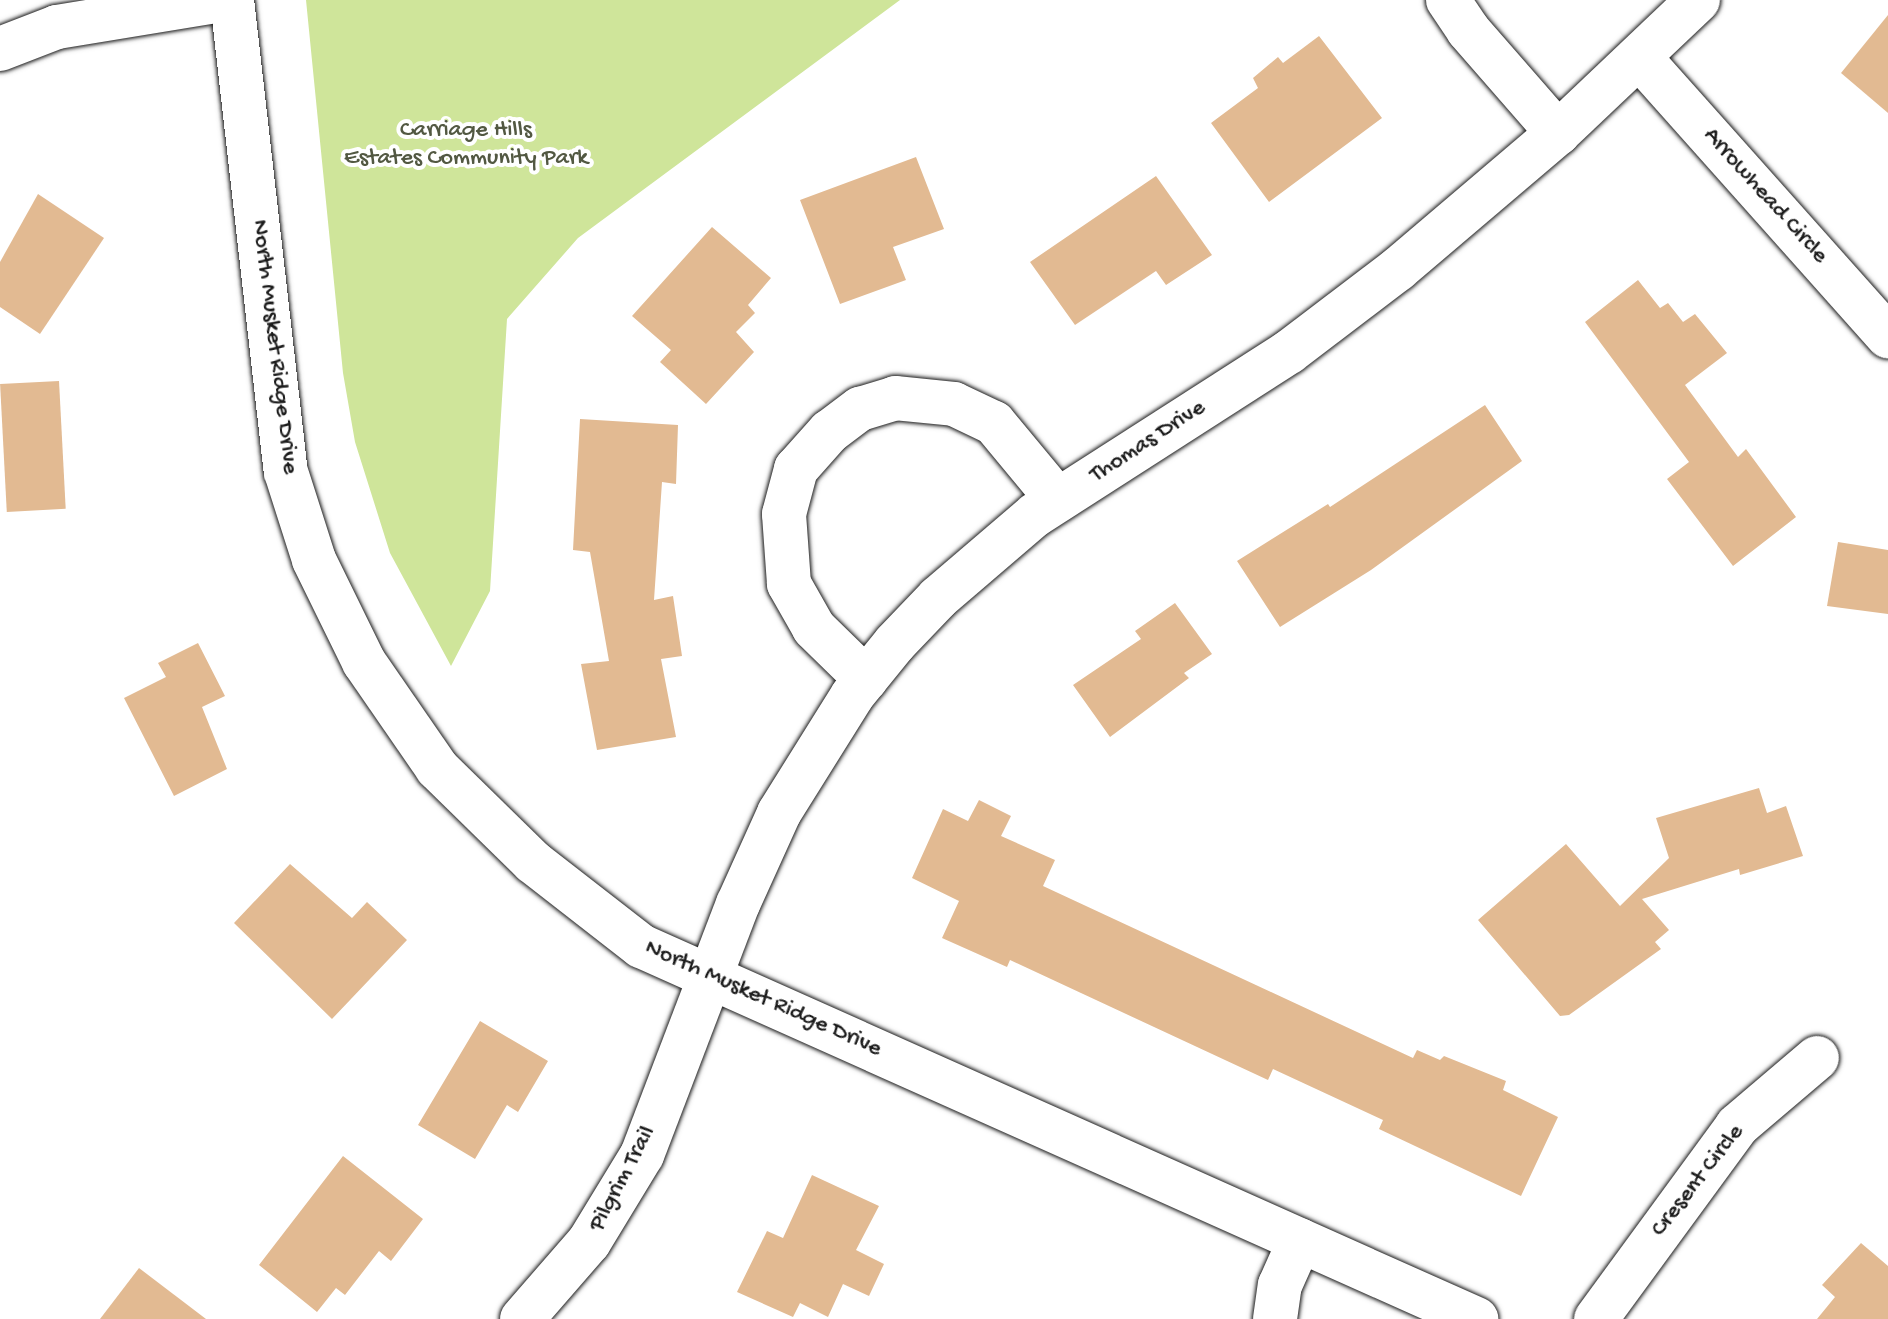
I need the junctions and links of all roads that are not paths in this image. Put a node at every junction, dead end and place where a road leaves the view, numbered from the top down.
1 (222, 0) edge
2 (232, 0) edge
3 (1448, 0) edge
4 (1698, 0) edge
5 (0, 49) edge
6 (1640, 58) junction
7 (1558, 133) junction
8 (1888, 336) edge
9 (1058, 500) junction
10 (866, 679) junction
11 (713, 977) junction
12 (1817, 1058) dead end
13 (1300, 1240) junction
14 (524, 1318) edge
15 (1275, 1319) edge
16 (1476, 1319) edge
17 (1596, 1319) edge

1 - 5 street
2 - 11 street, North Musket Ridge Drive
3 - 7 street
4 - 6 street, Thomas Drive
6 - 7 street, Thomas Drive
6 - 8 street, Arrowhead Circle
7 - 9 street, Thomas Drive
9 - 10 street, Thomas Drive
9 - 10 street
10 - 11 street, Thomas Drive
11 - 13 street, North Musket Ridge Drive
11 - 14 street, Pilgrim Trail
12 - 17 street, Cresent Circle
13 - 15 street
13 - 16 street, North Musket Ridge Drive

